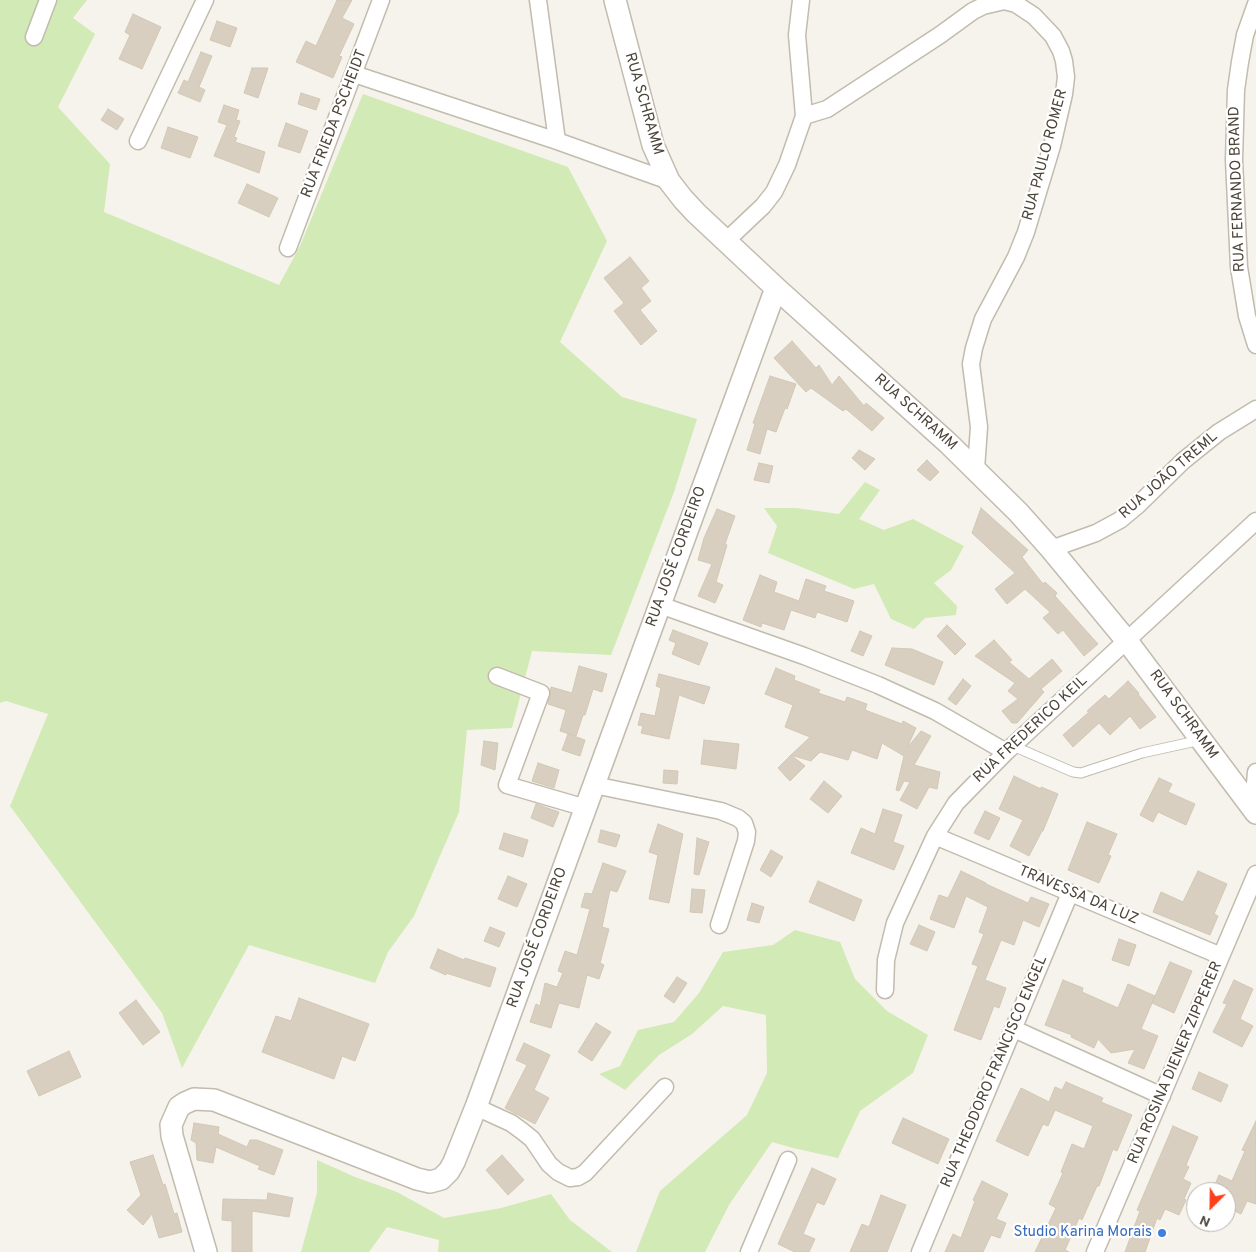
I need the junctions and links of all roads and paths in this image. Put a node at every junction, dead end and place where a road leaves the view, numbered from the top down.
1 (48, 0) edge
2 (205, 0) edge
3 (381, 0) edge
4 (538, 0) edge
5 (615, 0) edge
6 (801, 0) edge
7 (1017, 2) edge
8 (1256, 4) edge
9 (34, 37) dead end
10 (354, 74) junction
11 (804, 116) junction
12 (138, 141) dead end
13 (557, 141) junction
14 (669, 182) junction
15 (726, 241) junction
16 (288, 248) dead end
17 (776, 288) junction
18 (1256, 345) edge
19 (1256, 409) edge
20 (976, 469) junction
21 (1256, 521) edge
22 (1051, 549) junction
23 (660, 605) junction
24 (1127, 640) junction
25 (497, 676) dead end
26 (1202, 740) junction
27 (1009, 749) junction
28 (1256, 772) edge
29 (594, 785) junction
30 (586, 808) junction
31 (1254, 811) edge
32 (935, 836) junction
33 (1256, 874) edge
34 (1070, 893) junction
35 (719, 926) dead end
36 (1221, 956) junction
37 (885, 990) dead end
38 (1014, 1029) junction
39 (665, 1087) dead end
40 (1162, 1096) junction
41 (476, 1107) junction
42 (788, 1160) dead end
43 (206, 1252) edge
44 (749, 1252) edge
45 (920, 1252) edge
46 (1095, 1252) edge

1 - 9 street
2 - 12 street
3 - 10 street, RUA FRIEDA PSCHEIDT
4 - 13 street
5 - 14 street, RUA SCHRAMM
6 - 11 street
7 - 11 street, RUA PAULO ROMER
7 - 20 street, RUA PAULO ROMER
8 - 18 street, RUA FERNANDO BRAND
10 - 13 street
10 - 16 street, RUA FRIEDA PSCHEIDT
11 - 15 street
13 - 14 street
14 - 15 street, RUA SCHRAMM
15 - 17 street, RUA SCHRAMM
17 - 20 street, RUA SCHRAMM
17 - 23 street, RUA JOSÉ CORDEIRO
19 - 22 street, RUA JOÃO TREML
20 - 22 street, RUA SCHRAMM
21 - 24 street, RUA FREDERICO KEIL
22 - 24 street, RUA SCHRAMM
23 - 27 street
23 - 29 street, RUA JOSÉ CORDEIRO
24 - 26 street, RUA SCHRAMM
24 - 27 street, RUA FREDERICO KEIL
25 - 30 street
26 - 27 lane
26 - 31 street, RUA SCHRAMM
27 - 32 street, RUA FREDERICO KEIL
28 - 31 street
29 - 30 street, RUA JOSÉ CORDEIRO
29 - 35 street
30 - 41 street, RUA JOSÉ CORDEIRO
32 - 34 street, TRAVESSA DA LUZ
32 - 37 street, RUA FREDERICO KEIL
33 - 36 street, RUA ROSINA DIENER ZIPPERER
34 - 36 street, TRAVESSA DA LUZ
34 - 38 street, RUA THEODORO FRANCISCO ENGEL
36 - 40 street, RUA ROSINA DIENER ZIPPERER
38 - 40 street
38 - 45 street, RUA THEODORO FRANCISCO ENGEL
39 - 41 street
40 - 46 street, RUA ROSINA DIENER ZIPPERER
41 - 43 street, RUA JOSÉ CORDEIRO
42 - 44 street

